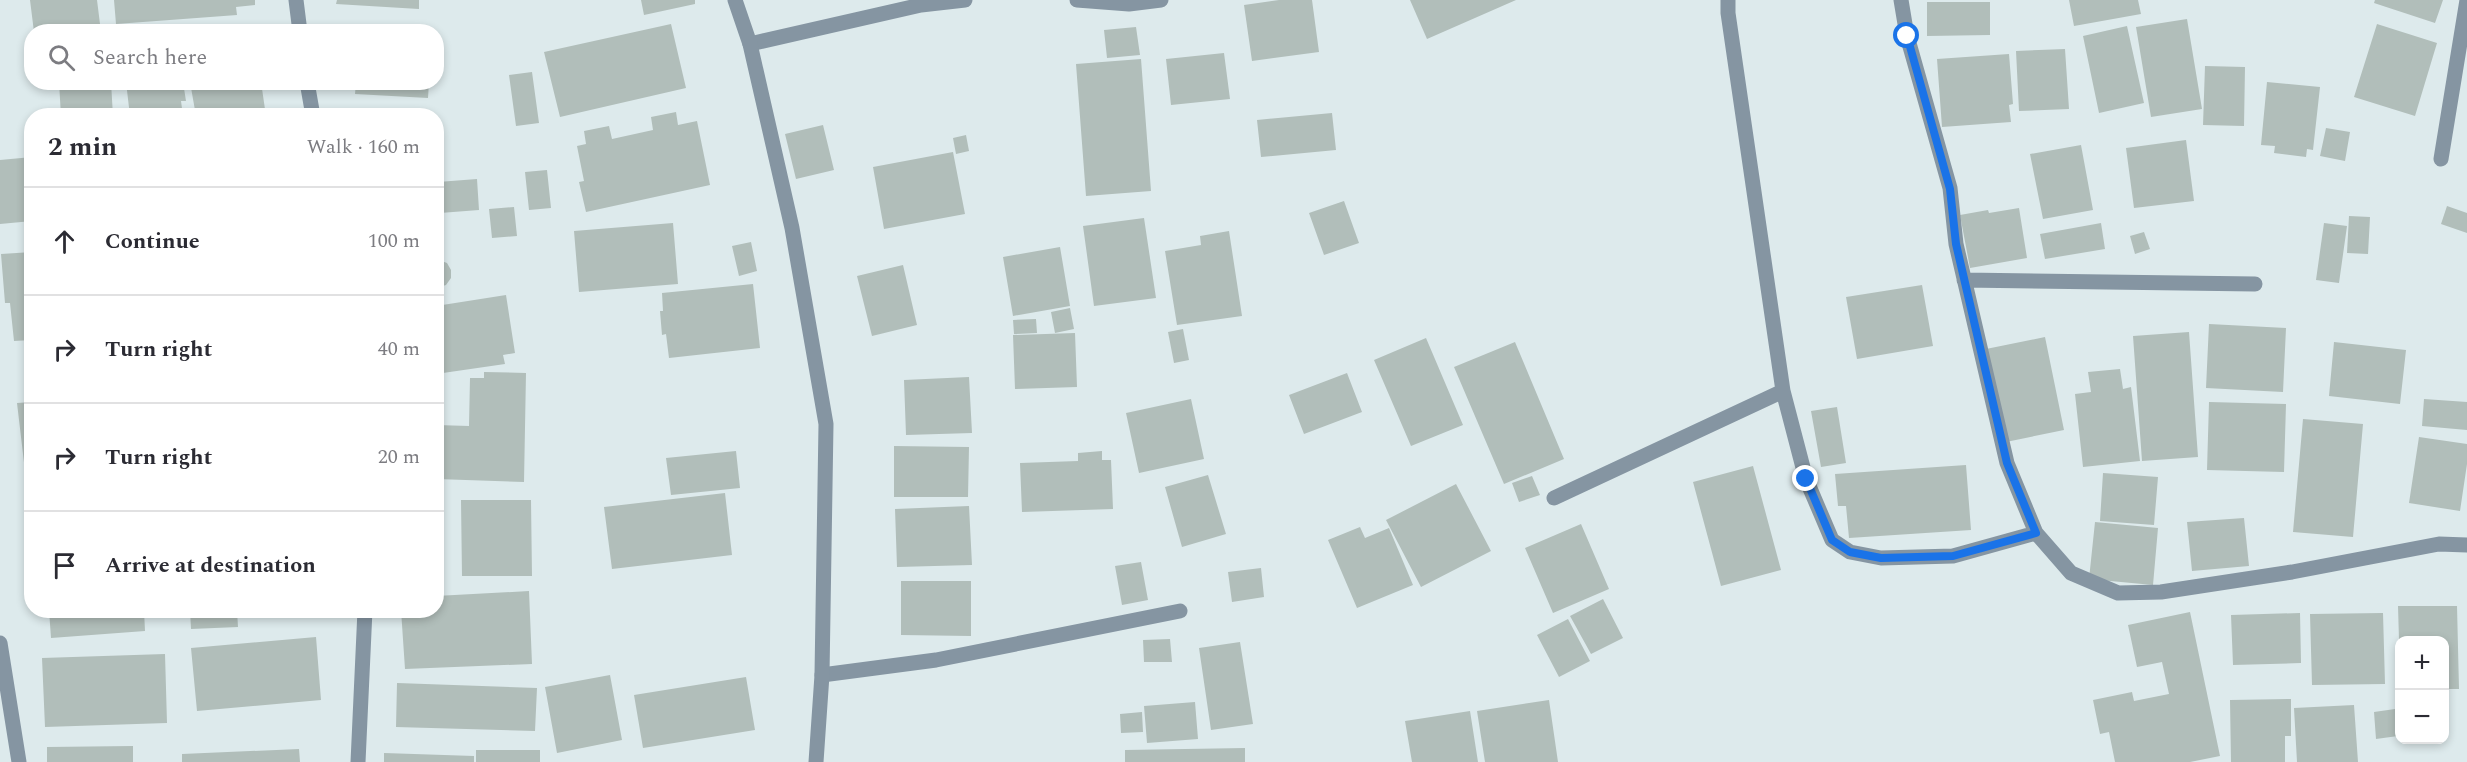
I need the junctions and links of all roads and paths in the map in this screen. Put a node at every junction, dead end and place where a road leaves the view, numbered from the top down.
1 (296, 0) edge
2 (735, 0) edge
3 (965, 0) edge
4 (1077, 0) edge
5 (1161, 0) edge
6 (1728, 0) edge
7 (1901, 0) edge
8 (2467, 0) edge
9 (299, 24) edge
10 (750, 44) junction
11 (308, 90) edge
12 (312, 108) edge
13 (2441, 159) dead end
14 (1964, 280) junction
15 (2255, 284) dead end
16 (1783, 391) junction
17 (1554, 498) dead end
18 (2036, 533) junction
19 (2467, 545) edge
20 (1180, 611) dead end
21 (365, 618) edge
22 (0, 643) edge
23 (822, 675) junction
24 (19, 762) edge
25 (358, 762) edge
26 (816, 762) edge

1 - 9 street
2 - 10 street
3 - 10 street
4 - 5 street
6 - 16 street
7 - 14 street
8 - 13 street
10 - 23 street
11 - 12 street
14 - 15 street
14 - 18 street
16 - 17 street
16 - 18 street
18 - 19 street
20 - 23 street
21 - 25 street
22 - 24 street
23 - 26 street

